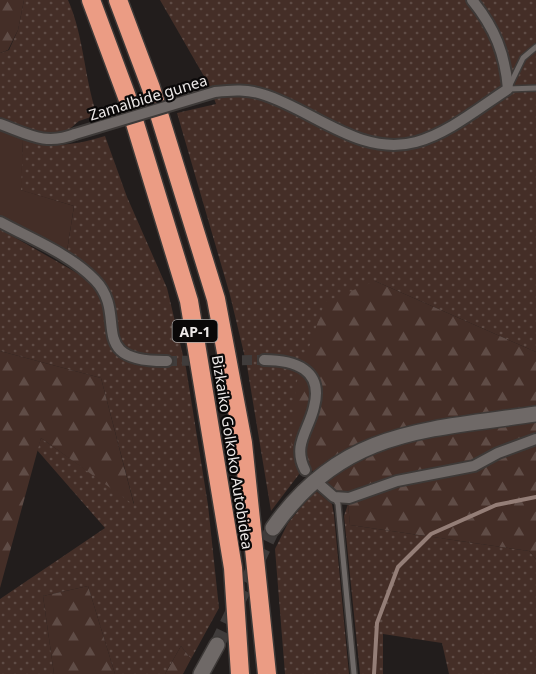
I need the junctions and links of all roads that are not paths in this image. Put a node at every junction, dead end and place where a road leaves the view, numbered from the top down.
1 (91, 0) edge
2 (118, 0) edge
3 (472, 0) edge
4 (536, 47) edge
5 (536, 88) edge
6 (508, 89) junction
7 (0, 124) edge
8 (0, 222) edge
9 (264, 360) tunnel mouth
10 (167, 361) tunnel mouth
11 (536, 414) edge
12 (536, 439) edge
13 (305, 470) dead end
14 (319, 484) dead end
15 (334, 497) junction
16 (273, 528) tunnel mouth
17 (217, 645) tunnel mouth
18 (201, 674) edge
19 (240, 674) edge
20 (267, 674) edge
21 (354, 674) edge

1 - 19 highway, Bizkaiko Golkoko Autobidea / AP-1
2 - 20 highway, Bizkaiko Golkoko Autobidea / AP-1
3 - 6 street
4 - 6 lane
5 - 6 lane
6 - 7 street, Zamalbide gunea, bridge
8 - 10 street
9 - 13 street
11 - 16 main road
12 - 15 street
14 - 15 street
15 - 21 lane
17 - 18 main road

